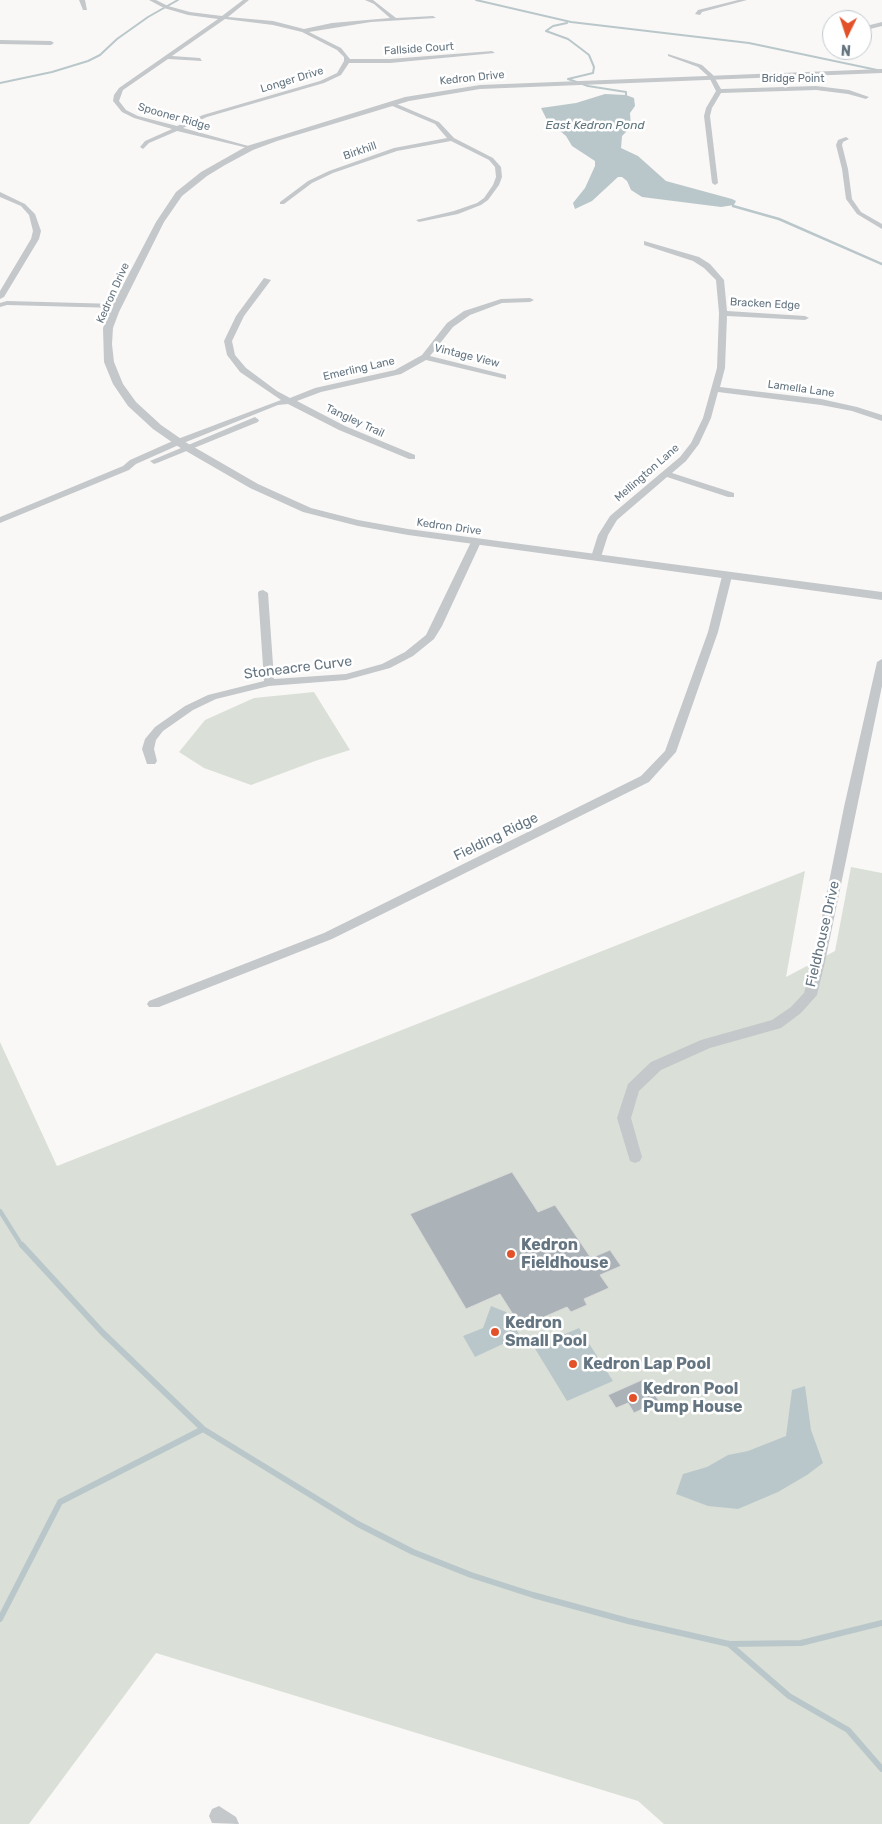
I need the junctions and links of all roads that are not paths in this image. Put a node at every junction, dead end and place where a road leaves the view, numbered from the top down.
1 (82, 0) edge
2 (152, 0) edge
3 (246, 0) edge
4 (368, 0) edge
5 (744, 0) edge
6 (85, 9) dead end
7 (698, 14) dead end
8 (223, 18) junction
9 (394, 18) junction
10 (434, 18) dead end
11 (304, 31) junction
12 (0, 42) edge
13 (51, 43) dead end
14 (492, 54) dead end
15 (670, 55) dead end
16 (167, 57) junction
17 (200, 60) dead end
18 (347, 61) junction
19 (879, 71) edge
20 (712, 77) junction
21 (719, 91) junction
22 (866, 97) dead end
23 (392, 104) junction
24 (177, 128) junction
25 (452, 139) junction
26 (846, 139) dead end
27 (255, 146) junction
28 (143, 147) dead end
29 (715, 183) dead end
30 (0, 194) edge
31 (282, 203) dead end
32 (419, 220) dead end
33 (882, 227) edge
34 (648, 243) dead end
35 (267, 280) dead end
36 (0, 297) edge
37 (530, 300) dead end
38 (0, 306) edge
39 (116, 309) junction
40 (723, 313) junction
41 (805, 318) dead end
42 (425, 357) junction
43 (503, 377) dead end
44 (715, 390) junction
45 (290, 401) junction
46 (882, 418) edge
47 (178, 442) junction
48 (189, 448) junction
49 (412, 457) dead end
50 (126, 468) junction
51 (666, 474) junction
52 (731, 495) dead end
53 (2, 518) edge
54 (476, 542) junction
55 (596, 557) junction
56 (727, 576) junction
57 (263, 593) dead end
58 (882, 596) edge
59 (882, 662) edge
60 (269, 683) junction
61 (151, 761) dead end
62 (154, 1004) dead end
63 (634, 1157) dead end

1 - 6 street
2 - 8 street
3 - 8 street, Spooner Ridge
4 - 9 street
5 - 7 street
8 - 11 street
8 - 16 street, Spooner Ridge
9 - 10 street
9 - 11 street
11 - 18 street
12 - 13 street
14 - 18 street, Fallside Court
15 - 20 street
16 - 17 street
16 - 24 street, Spooner Ridge
18 - 24 street, Longer Drive
19 - 20 street, Kedron Drive
20 - 21 street
20 - 23 street, Kedron Drive
21 - 22 street, Bridge Point
21 - 29 street
23 - 25 street
23 - 27 street, Kedron Drive
24 - 27 street, Spooner Ridge
24 - 28 street, Longer Drive
25 - 31 street, Birkhill
25 - 32 street
26 - 33 street
27 - 39 street, Kedron Drive
30 - 36 street
34 - 40 street, Mellington Lane
35 - 45 street, Tangley Trail
37 - 42 street, Emerling Lane
38 - 39 street
39 - 47 street, Kedron Drive
40 - 41 street, Bracken Edge
40 - 44 street, Mellington Lane
42 - 43 street, Vintage View
42 - 45 street, Emerling Lane
44 - 46 street, Lamella Lane
44 - 51 street, Mellington Lane
45 - 47 street, Emerling Lane
45 - 48 street, Emerling Lane
45 - 49 street, Tangley Trail
47 - 48 street, Kedron Drive
47 - 50 street, Emerling Lane
48 - 50 street, Emerling Lane
48 - 54 street, Kedron Drive
50 - 53 street
51 - 52 street
51 - 55 street, Mellington Lane
54 - 55 street, Kedron Drive
54 - 60 street, Stoneacre Curve
55 - 56 street, Kedron Drive
56 - 58 street, Kedron Drive
56 - 62 street, Fielding Ridge
57 - 60 street
59 - 63 street, Fieldhouse Drive
60 - 61 street, Stoneacre Curve

